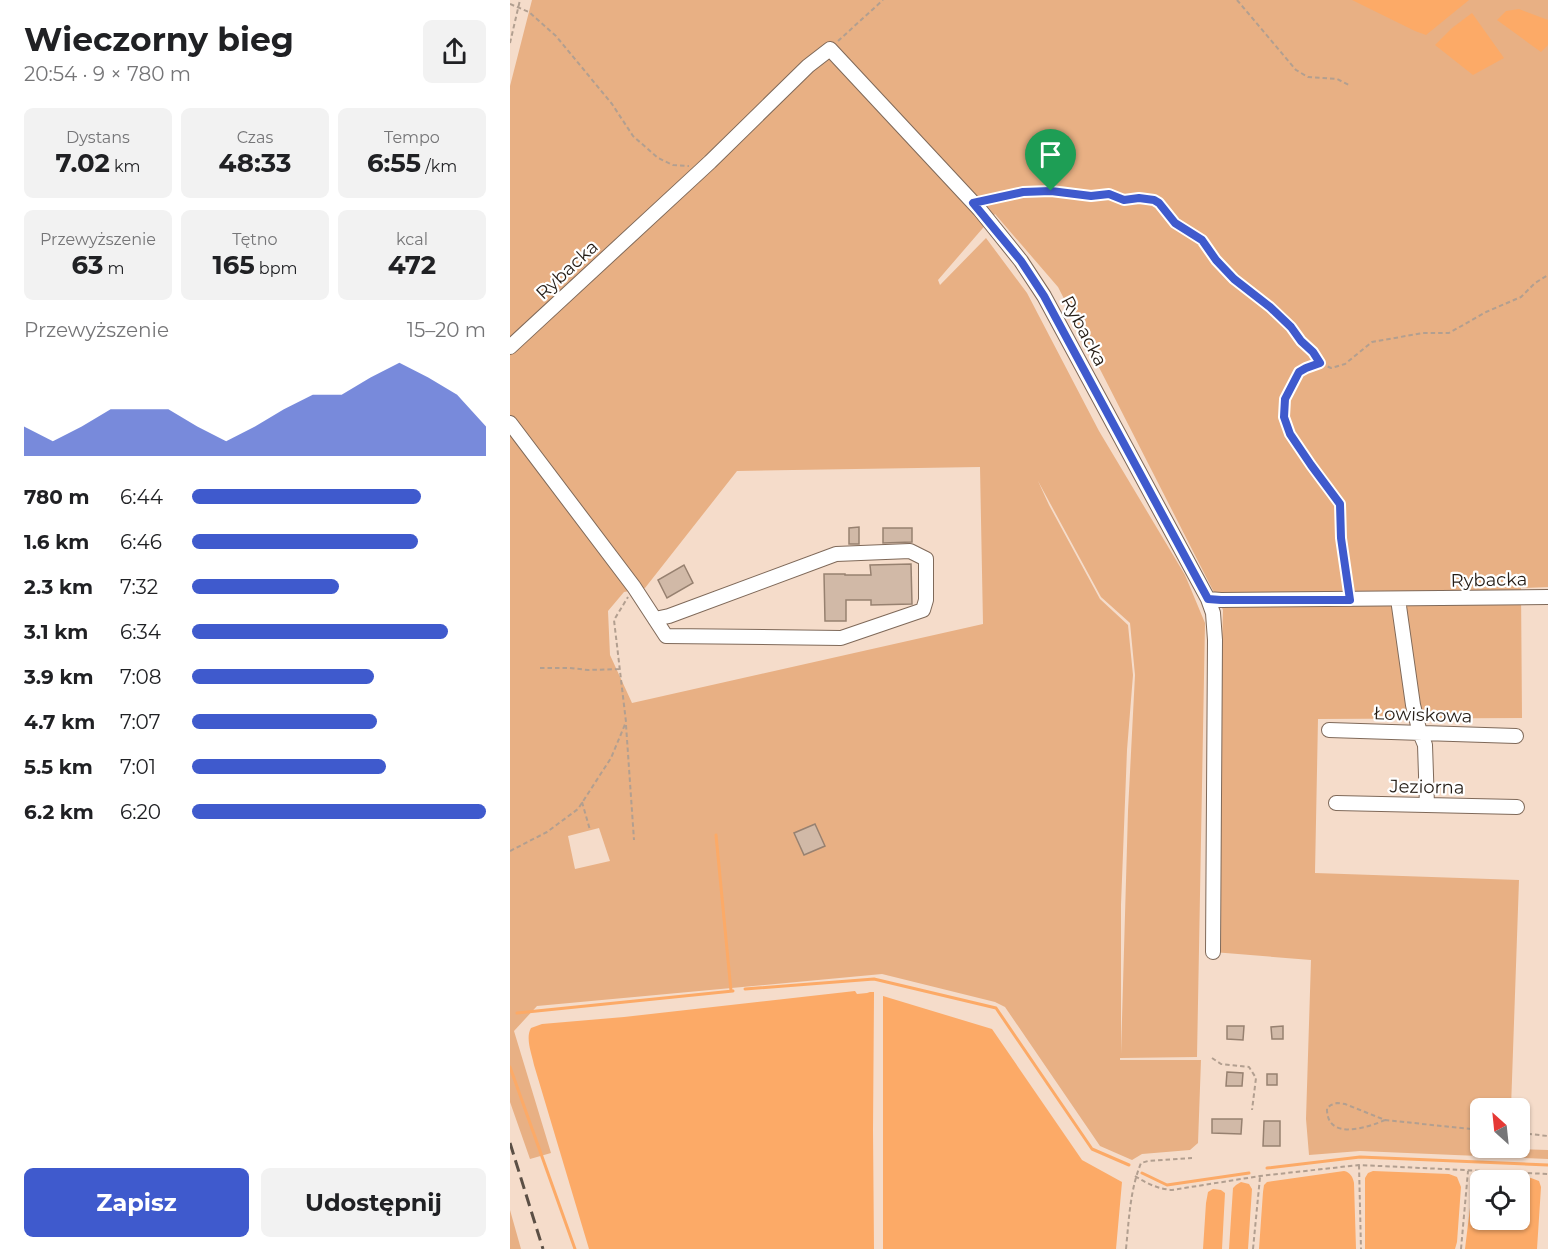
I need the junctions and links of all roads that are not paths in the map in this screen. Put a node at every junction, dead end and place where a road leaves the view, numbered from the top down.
1 (510, 347) edge
2 (510, 423) edge
3 (1548, 597) edge
4 (1208, 599) junction
5 (1398, 599) junction
6 (655, 619) junction
7 (1329, 730) dead end
8 (1420, 733) junction
9 (1516, 736) dead end
10 (1336, 803) dead end
11 (1427, 805) junction
12 (1517, 807) dead end
13 (1213, 952) dead end

1 - 4 street, Rybacka
2 - 6 street
3 - 5 street, Rybacka
4 - 5 street, Rybacka
4 - 13 street
5 - 8 street
6 - 6 street
7 - 8 street, Łowiskowa
8 - 9 street, Łowiskowa
8 - 11 street
10 - 11 street, Jeziorna
11 - 12 street, Jeziorna

